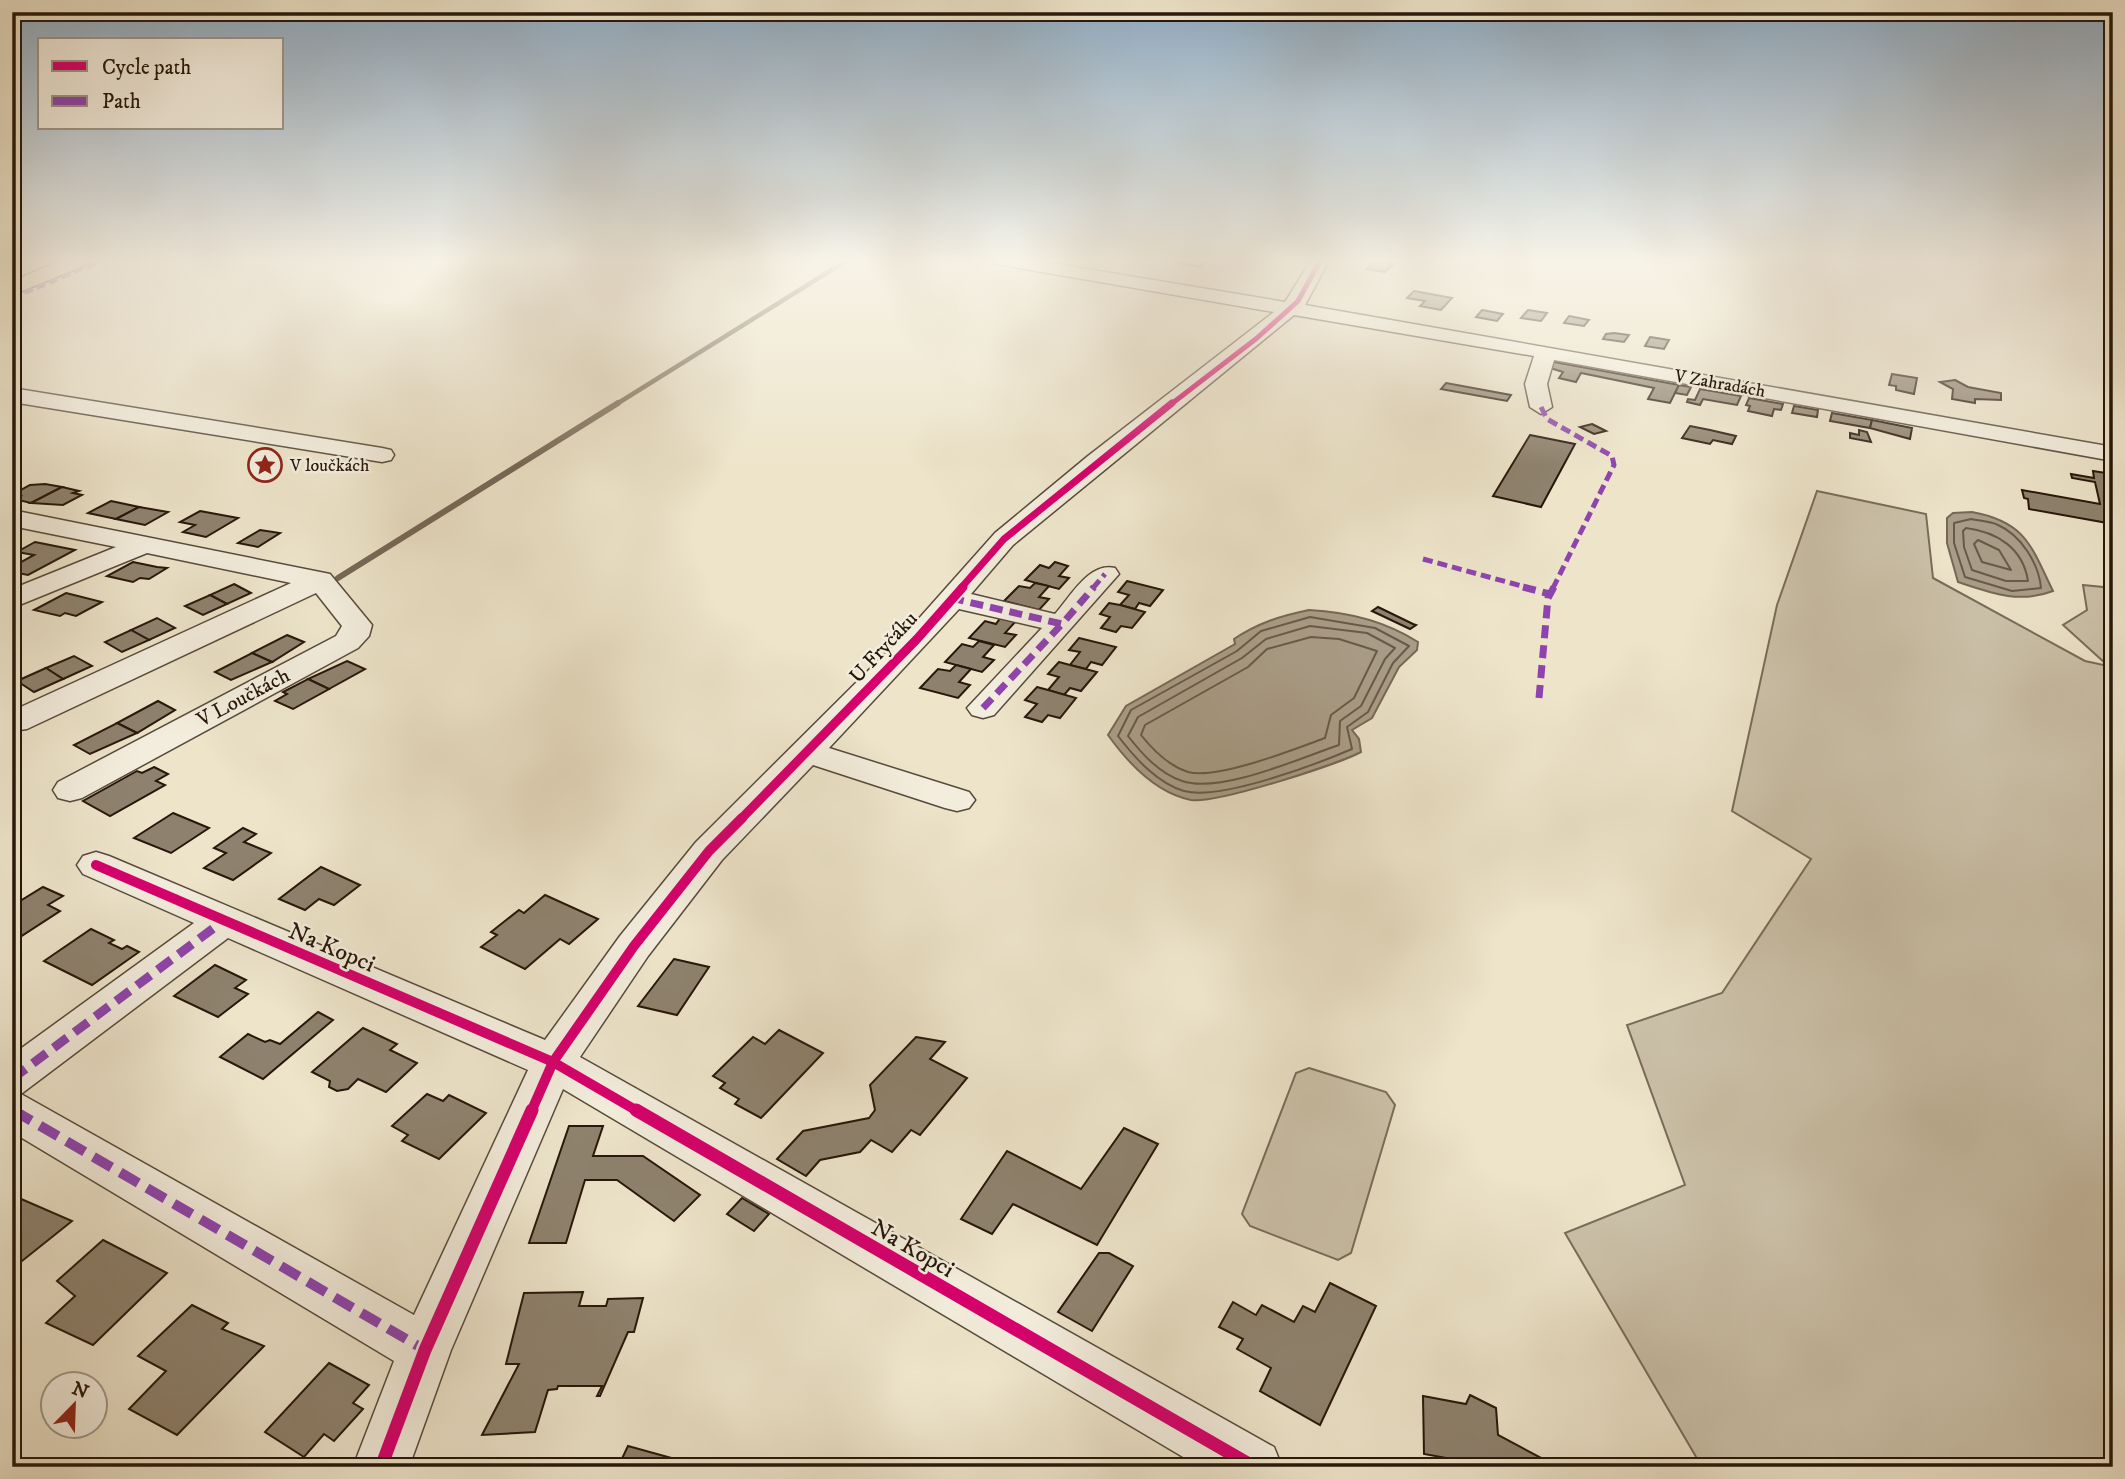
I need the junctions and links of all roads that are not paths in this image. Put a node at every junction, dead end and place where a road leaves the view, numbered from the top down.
1 (1268, 328) edge
2 (1406, 328) edge
3 (1546, 352) junction
4 (12, 396) edge
5 (1541, 407) dead end
6 (2113, 454) edge
7 (382, 455) dead end
8 (12, 518) edge
9 (144, 545) junction
10 (1105, 574) dead end
11 (320, 580) junction
12 (951, 597) junction
13 (12, 599) edge
14 (1062, 624) junction
15 (983, 708) dead end
16 (15, 722) dead end
17 (808, 752) junction
18 (70, 790) dead end
19 (957, 800) dead end
20 (96, 866) dead end
21 (223, 921) junction
22 (553, 1062) junction
23 (12, 1079) edge
24 (12, 1109) edge
25 (425, 1350) junction
26 (381, 1467) edge
27 (1254, 1467) edge

1 - 12 street, U Fryčáku
2 - 3 street, V Zahradách
3 - 5 street
3 - 6 street, V Zahradách
4 - 7 street
8 - 9 street
9 - 11 street
9 - 13 street
10 - 14 street
11 - 16 street
11 - 18 street, V Loučkách
12 - 14 street
12 - 17 street, U Fryčáku
14 - 15 street
17 - 19 street
17 - 22 street, U Fryčáku
20 - 21 street, Na Kopci
21 - 22 street, Na Kopci
21 - 23 street
22 - 25 street
22 - 27 street, Na Kopci
24 - 25 street
25 - 26 street

